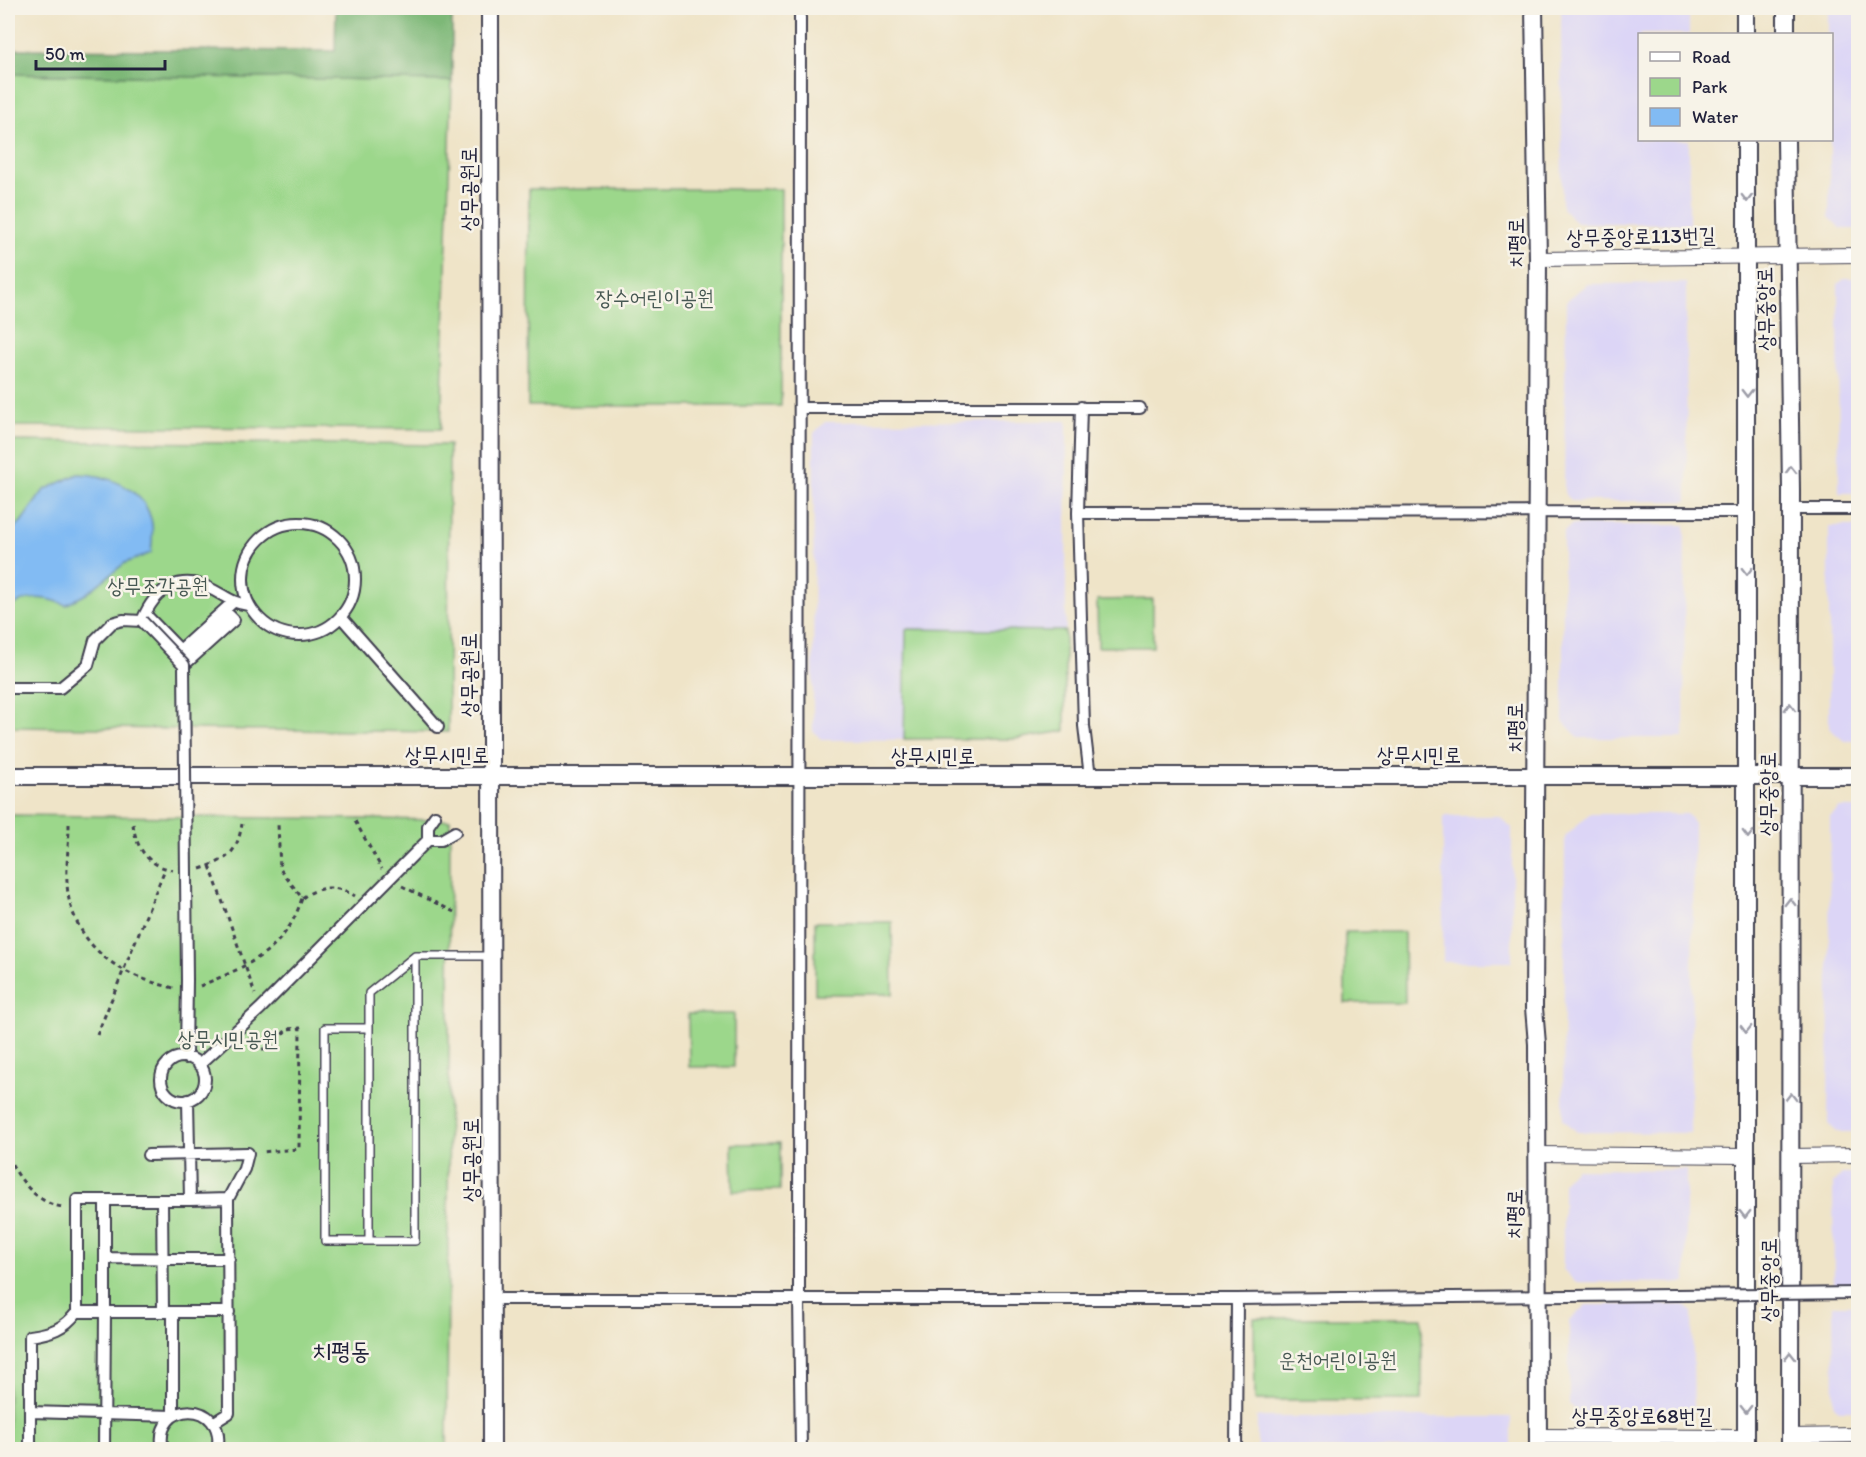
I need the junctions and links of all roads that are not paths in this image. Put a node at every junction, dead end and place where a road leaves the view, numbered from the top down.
1 (490, 8) edge
2 (800, 8) edge
3 (1534, 8) edge
4 (1745, 8) edge
5 (1786, 8) edge
6 (1745, 33) edge
7 (1786, 33) edge
8 (1746, 141) edge
9 (1786, 141) edge
10 (1746, 255) junction
11 (1787, 255) junction
12 (1858, 255) edge
13 (1538, 259) junction
14 (1081, 407) junction
15 (801, 408) junction
16 (1140, 408) dead end
17 (1791, 509) junction
18 (1858, 509) edge
19 (1537, 512) junction
20 (1747, 512) junction
21 (1078, 513) junction
22 (232, 603) junction
23 (248, 605) junction
24 (341, 617) junction
25 (143, 618) junction
26 (180, 650) junction
27 (184, 665) junction
28 (8, 688) edge
29 (438, 727) dead end
30 (8, 776) edge
31 (490, 776) junction
32 (1536, 776) junction
33 (1749, 776) junction
34 (1790, 776) junction
35 (1858, 776) edge
36 (801, 777) junction
37 (1090, 777) junction
38 (435, 816) dead end
39 (454, 832) dead end
40 (428, 840) junction
41 (415, 956) junction
42 (492, 956) junction
43 (369, 1028) junction
44 (186, 1058) junction
45 (199, 1065) junction
46 (188, 1100) junction
47 (189, 1153) junction
48 (1537, 1154) junction
49 (148, 1155) dead end
50 (1858, 1155) edge
51 (1744, 1156) junction
52 (1791, 1156) junction
53 (228, 1199) junction
54 (105, 1200) junction
55 (162, 1200) junction
56 (190, 1200) junction
57 (369, 1241) junction
58 (105, 1258) junction
59 (163, 1258) junction
60 (229, 1259) junction
61 (1858, 1293) edge
62 (1536, 1296) junction
63 (799, 1298) junction
64 (492, 1299) junction
65 (1236, 1299) junction
66 (77, 1312) junction
67 (105, 1312) junction
68 (168, 1312) junction
69 (229, 1312) junction
70 (30, 1412) junction
71 (105, 1412) junction
72 (173, 1416) junction
73 (213, 1423) junction
74 (1858, 1435) edge
75 (1790, 1442) edge
76 (1539, 1443) edge
77 (1746, 1443) edge
78 (30, 1449) edge
79 (104, 1449) edge
80 (163, 1449) edge
81 (217, 1449) edge
82 (492, 1449) edge
83 (801, 1449) edge
84 (1236, 1449) edge

1 - 31 street, 상무공원로
2 - 15 street
3 - 13 street, 치평로
4 - 6 street
5 - 7 street
8 -> 10 street, 상무중앙로
9 - 11 street, 상무중앙로
10 - 11 street, 상무중앙로113번길
10 - 13 street, 상무중앙로113번길
10 -> 20 street, 상무중앙로
11 - 12 street, 상무중앙로113번길
17 -> 11 street, 상무중앙로
13 - 19 street, 치평로
14 - 15 street
14 - 16 street
14 - 21 street
15 - 36 street
17 - 18 street
34 -> 17 street, 상무중앙로
19 - 20 street
19 - 21 street
19 - 32 street, 치평로
20 -> 33 street, 상무중앙로
21 - 37 street
22 - 23 street
22 - 25 street
22 - 26 street
23 - 24 street
23 - 24 street
24 - 29 street
25 - 26 street
25 - 27 street, bridge
25 - 28 street
26 - 27 street
27 - 44 street, bridge
30 - 31 street, 상무시민로
31 - 36 street, 상무시민로
31 - 42 street, 상무공원로
32 - 33 street, 상무시민로
32 - 37 street, 상무시민로
32 - 48 street, 치평로
33 - 34 street, 상무시민로
33 -> 51 street, 상무중앙로
34 - 35 street, 상무시민로
52 -> 34 street, 상무중앙로
36 - 37 street, 상무시민로
36 - 63 street
38 - 40 street
39 - 40 street
40 - 45 street
41 - 42 lane
41 - 43 lane
41 - 57 lane
42 - 64 street, 상무공원로
43 - 57 lane
43 - 57 lane
44 - 45 street
44 - 46 street
45 - 46 street
46 - 47 street
47 - 49 street
47 - 53 street
47 - 56 street
48 - 51 street
48 - 62 street, 치평로
50 - 52 street
51 -> 77 street, 상무중앙로
75 -> 52 street, 상무중앙로
53 - 56 street
53 - 60 street
54 - 55 street
54 - 58 street
54 - 66 street
55 - 56 street
55 - 59 street
58 - 59 street
58 - 67 street
59 - 60 street
59 - 68 street
60 - 69 street
61 - 62 street, bridge
62 - 65 street
62 - 76 street, 치평로
63 - 64 street
63 - 65 street
63 - 83 street
64 - 82 street, 상무공원로
65 - 84 street
66 - 67 street
66 - 70 street
67 - 68 street
67 - 71 street
68 - 69 street
68 - 72 street
69 - 73 street
70 - 71 street
70 - 78 street
71 - 72 street
71 - 79 street
72 - 73 street
72 - 80 street
73 - 81 street
74 - 75 street
76 - 77 street, 상무중앙로68번길

